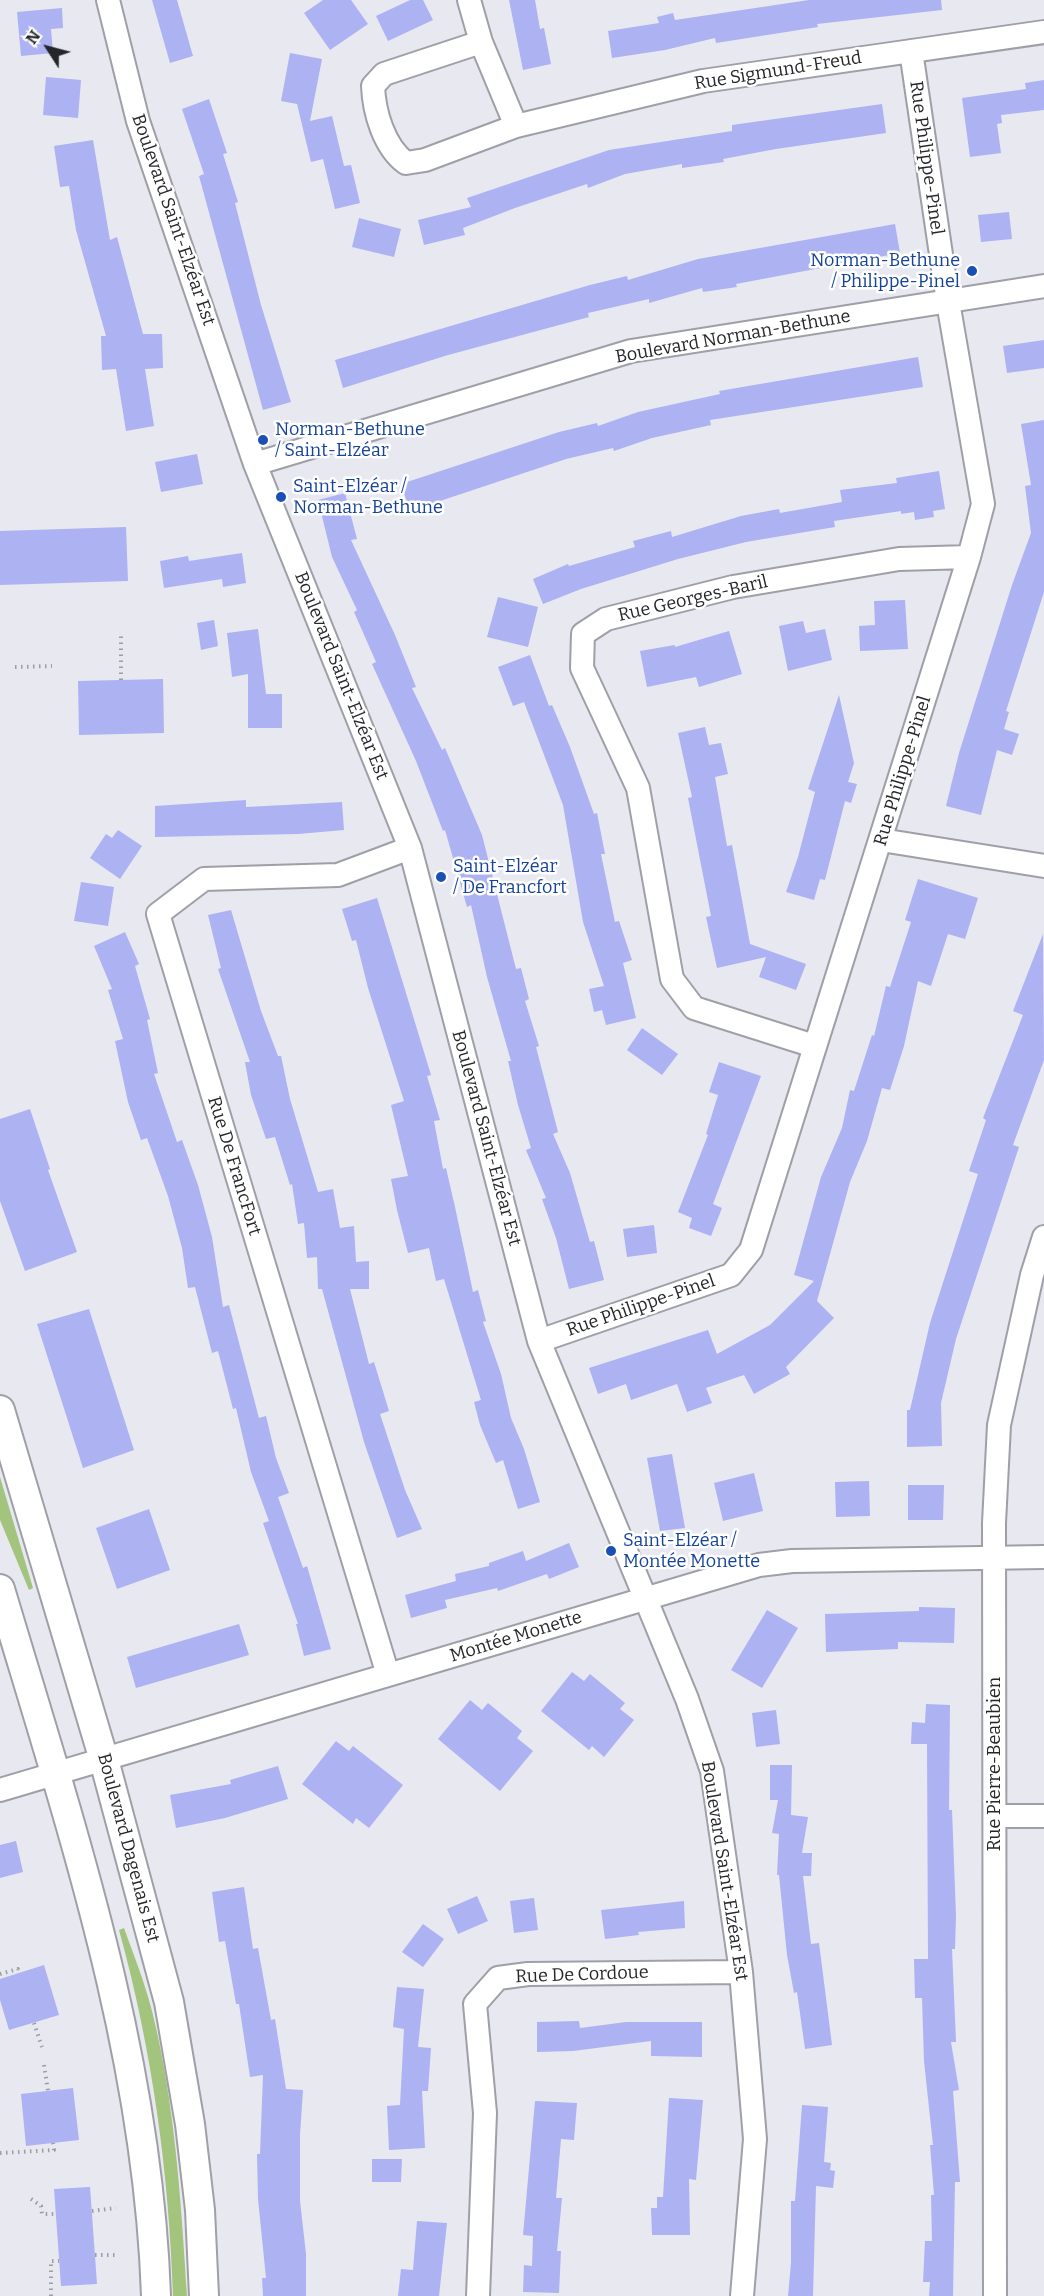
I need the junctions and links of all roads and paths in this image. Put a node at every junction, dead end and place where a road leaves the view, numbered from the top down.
1 (108, 0) edge
2 (468, 0) edge
3 (1044, 32) edge
4 (481, 42) junction
5 (911, 51) junction
6 (516, 126) junction
7 (1044, 286) edge
8 (948, 302) junction
9 (255, 464) junction
10 (969, 557) junction
11 (121, 632) dead end
12 (52, 666) dead end
13 (15, 667) dead end
14 (121, 680) dead end
15 (881, 840) junction
16 (410, 848) junction
17 (1044, 866) edge
18 (814, 1046) junction
19 (1044, 1237) edge
20 (1038, 1275) edge
21 (539, 1341) junction
22 (0, 1410) edge
23 (1044, 1557) edge
24 (995, 1558) junction
25 (0, 1589) edge
26 (645, 1598) junction
27 (388, 1675) junction
28 (104, 1760) junction
29 (55, 1774) junction
30 (0, 1790) edge
31 (996, 1816) junction
32 (1044, 1816) edge
33 (741, 1972) junction
34 (19, 1973) dead end
35 (0, 1974) edge
36 (34, 2023) dead end
37 (42, 2047) dead end
38 (44, 2066) dead end
39 (48, 2091) dead end
40 (53, 2143) dead end
41 (0, 2153) edge
42 (31, 2199) dead end
43 (116, 2208) dead end
44 (92, 2211) dead end
45 (56, 2214) dead end
46 (95, 2255) dead end
47 (119, 2255) dead end
48 (59, 2261) dead end
49 (51, 2296) edge
50 (156, 2296) edge
51 (204, 2296) edge
52 (478, 2296) edge
53 (742, 2296) edge
54 (995, 2296) edge

1 - 9 street, Boulevard Saint-Elzéar Est
2 - 4 street
3 - 5 street, Rue Sigmund-Freud
4 - 6 street
4 - 6 street, Rue Sigmund-Freud
5 - 6 street, Rue Sigmund-Freud
5 - 8 street, Rue Philippe-Pinel
7 - 8 street, Boulevard Norman-Bethune
8 - 9 street, Boulevard Norman-Bethune
8 - 10 street, Rue Philippe-Pinel
9 - 16 street, Boulevard Saint-Elzéar Est
10 - 15 street, Rue Philippe-Pinel
10 - 18 street, Rue Georges-Baril
11 - 14 path
12 - 13 path
15 - 17 street
15 - 18 street, Rue Philippe-Pinel
16 - 21 street, Boulevard Saint-Elzéar Est
16 - 27 street, Rue De FrancFort
18 - 21 street, Rue Philippe-Pinel
19 - 20 street, Rue Pierre-Beaubien
20 - 24 street, Rue Pierre-Beaubien
21 - 26 street, Boulevard Saint-Elzéar Est
22 - 28 main road, Boulevard Dagenais Est
23 - 24 street, Montée Monette
24 - 26 street, Montée Monette
24 - 31 street, Rue Pierre-Beaubien
25 - 29 main road
26 - 27 street, Montée Monette
26 - 33 street, Boulevard Saint-Elzéar Est
27 - 28 street, Montée Monette
28 - 29 street, Montée Monette
28 - 51 main road, Boulevard Dagenais Est
29 - 30 street, Montée Monette
29 - 50 main road
31 - 32 street
31 - 54 street, Rue Pierre-Beaubien
33 - 52 street, Rue De Cordoue
33 - 53 street, Boulevard Saint-Elzéar Est
34 - 35 path
36 - 37 path
38 - 39 path
40 - 41 path
42 - 45 path
43 - 44 path
46 - 47 path
48 - 49 path

